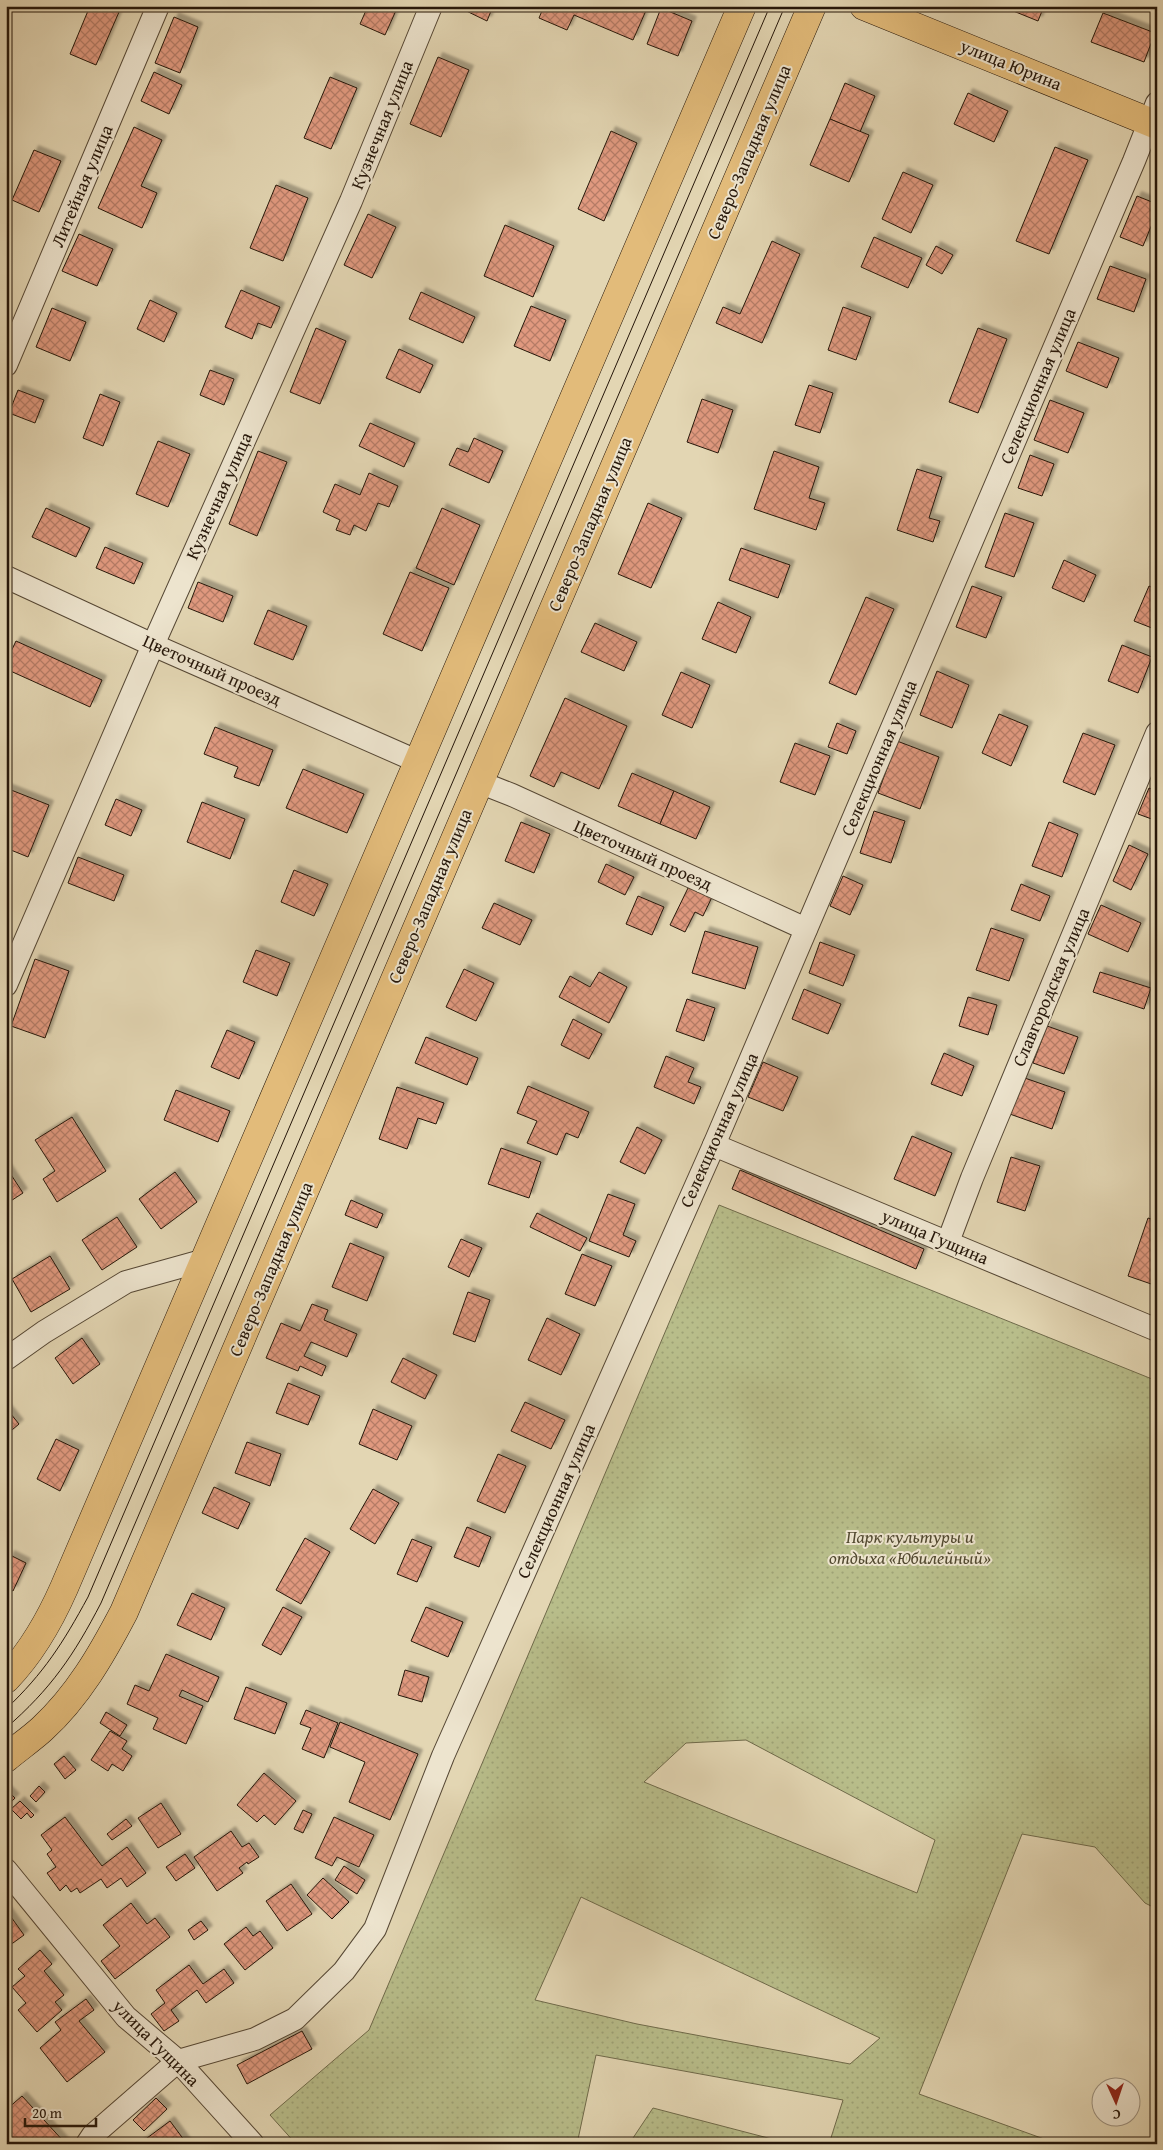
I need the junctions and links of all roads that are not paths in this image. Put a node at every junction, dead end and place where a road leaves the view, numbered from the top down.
1 (158, 6) edge
2 (431, 6) edge
3 (742, 6) edge
4 (812, 6) edge
5 (864, 6) edge
6 (1154, 117) edge
7 (6, 365) edge
8 (6, 576) edge
9 (153, 644) junction
10 (1157, 733) edge
11 (419, 762) junction
12 (479, 782) junction
13 (806, 929) junction
14 (6, 985) edge
15 (714, 1145) junction
16 (948, 1242) junction
17 (205, 1260) junction
18 (1157, 1330) edge
19 (6, 1359) edge
20 (6, 1679) edge
21 (6, 1758) edge
22 (6, 1870) edge
23 (178, 2061) junction
24 (87, 2144) edge
25 (253, 2144) edge

1 - 7 street, Литейная улица
2 - 9 street, Кузнечная улица
3 - 11 main road
4 - 12 main road, Северо-Западная улица
5 - 6 main road, улица Юрина
6 - 13 street, Селекционная улица
8 - 9 street, Цветочный проезд
9 - 11 street, Цветочный проезд
9 - 14 street, Кузнечная улица
10 - 16 street, Славгородская улица
11 - 17 main road
12 - 13 street, Цветочный проезд
12 - 21 main road, Северо-Западная улица
13 - 15 street, Селекционная улица
15 - 16 street, улица Гущина
15 - 23 street, Селекционная улица
16 - 18 street, улица Гущина
17 - 19 street
17 - 20 main road
22 - 23 street, улица Гущина
23 - 24 street
23 - 25 street, улица Гущина

